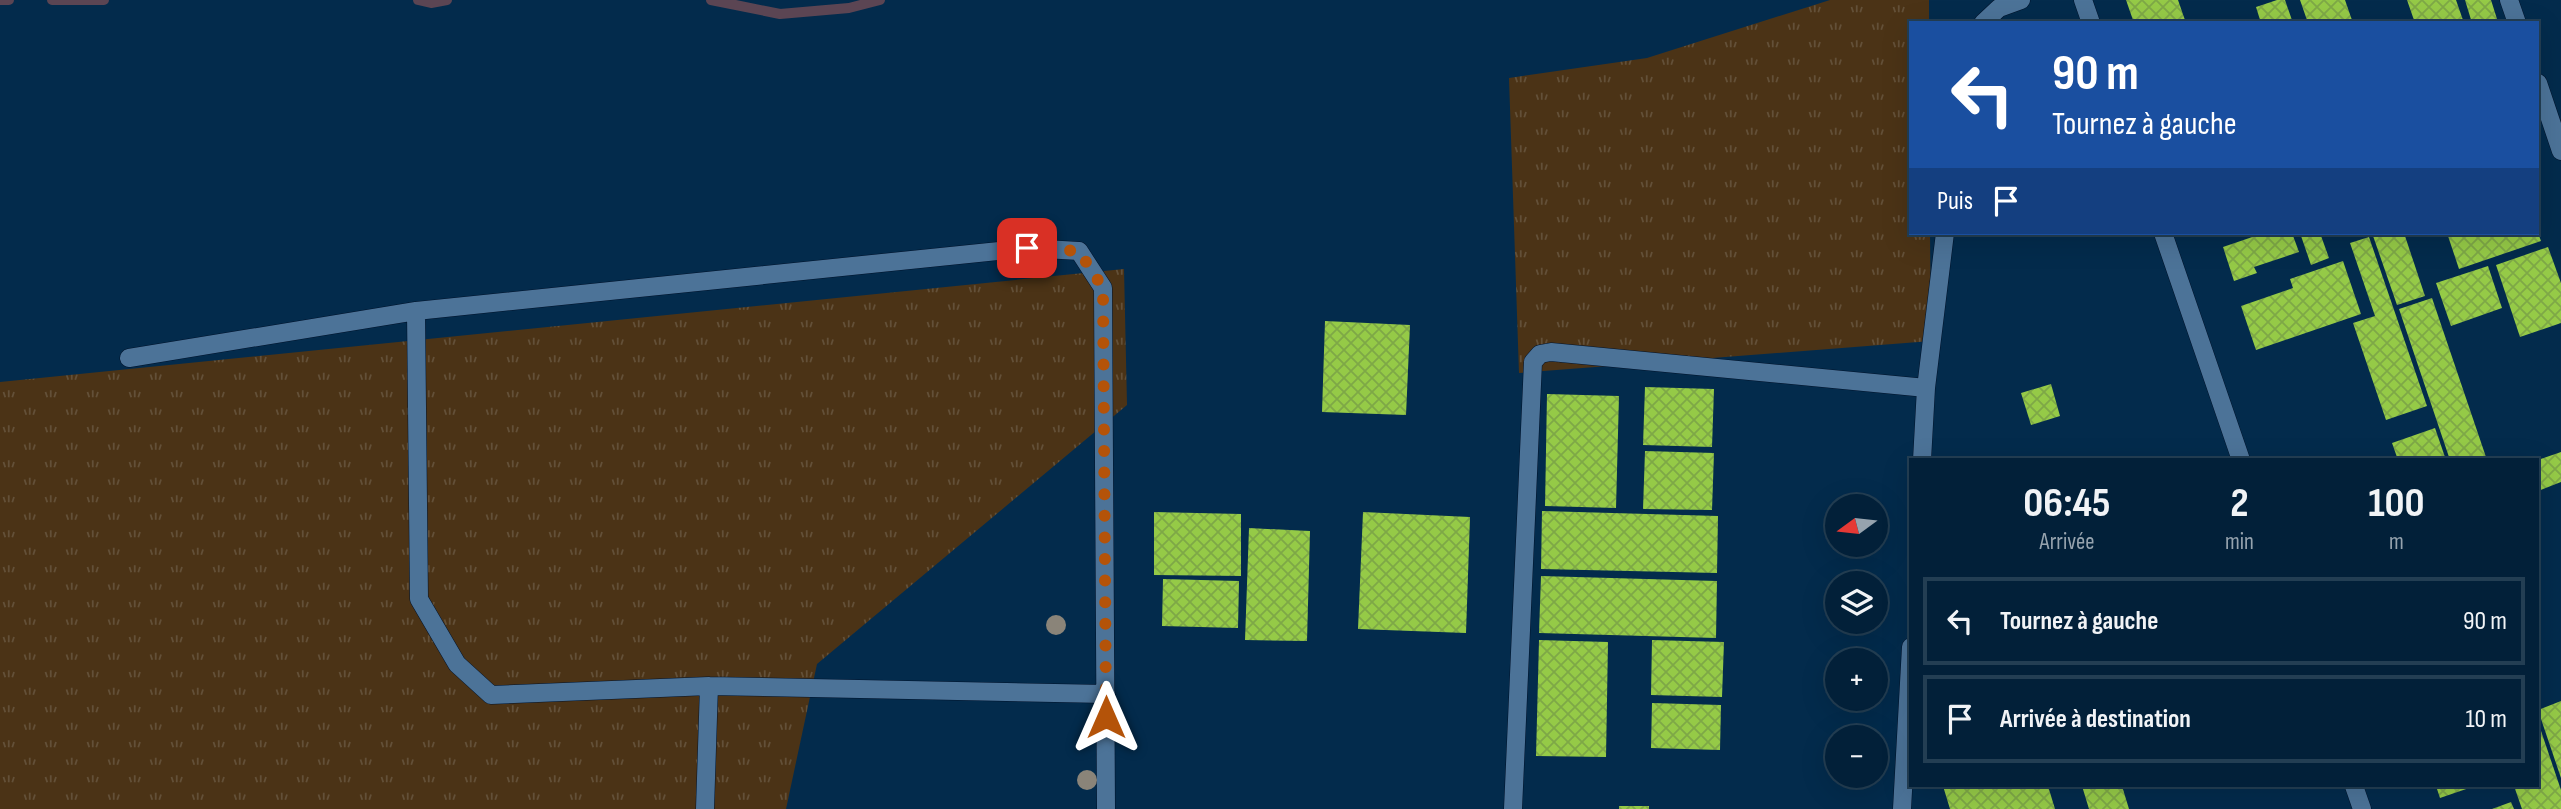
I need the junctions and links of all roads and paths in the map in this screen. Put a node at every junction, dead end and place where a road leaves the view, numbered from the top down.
1 (2021, 0) edge
2 (2083, 0) edge
3 (2509, 0) edge
4 (1985, 21) edge
5 (2090, 21) edge
6 (2516, 21) edge
7 (2539, 86) edge
8 (2561, 151) edge
9 (1945, 235) edge
10 (2164, 235) edge
11 (416, 311) junction
12 (129, 358) dead end
13 (1926, 388) junction
14 (1922, 458) edge
15 (2240, 458) edge
16 (1909, 683) edge
17 (709, 686) junction
18 (1106, 695) junction
19 (2354, 787) edge
20 (705, 809) edge
21 (1107, 809) edge
22 (1513, 809) edge
23 (1902, 809) edge
24 (2362, 809) edge

1 - 4 street
2 - 5 street
3 - 6 street
7 - 8 street
9 - 13 street
10 - 15 street
11 - 12 street
11 - 17 street
11 - 18 street
13 - 14 street
13 - 22 street
16 - 23 street
17 - 18 street
17 - 20 street
18 - 21 street
19 - 24 street

